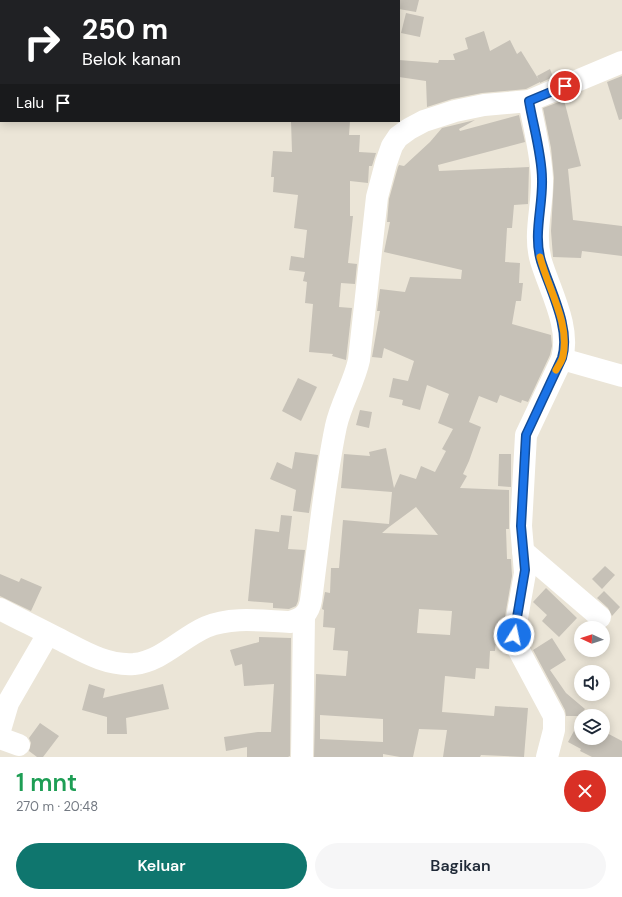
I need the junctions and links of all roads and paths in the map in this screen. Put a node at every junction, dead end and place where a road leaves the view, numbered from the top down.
1 (622, 62) edge
2 (529, 101) junction
3 (562, 358) junction
4 (622, 376) edge
5 (523, 551) junction
6 (0, 609) edge
7 (304, 616) junction
8 (600, 617) dead end
9 (48, 634) junction
10 (0, 730) edge
11 (302, 757) edge
12 (547, 757) edge

1 - 2 street
2 - 3 street
2 - 7 street
3 - 4 street
3 - 5 street
5 - 8 street
5 - 12 street
6 - 9 street
7 - 9 street
7 - 11 street
9 - 10 street

